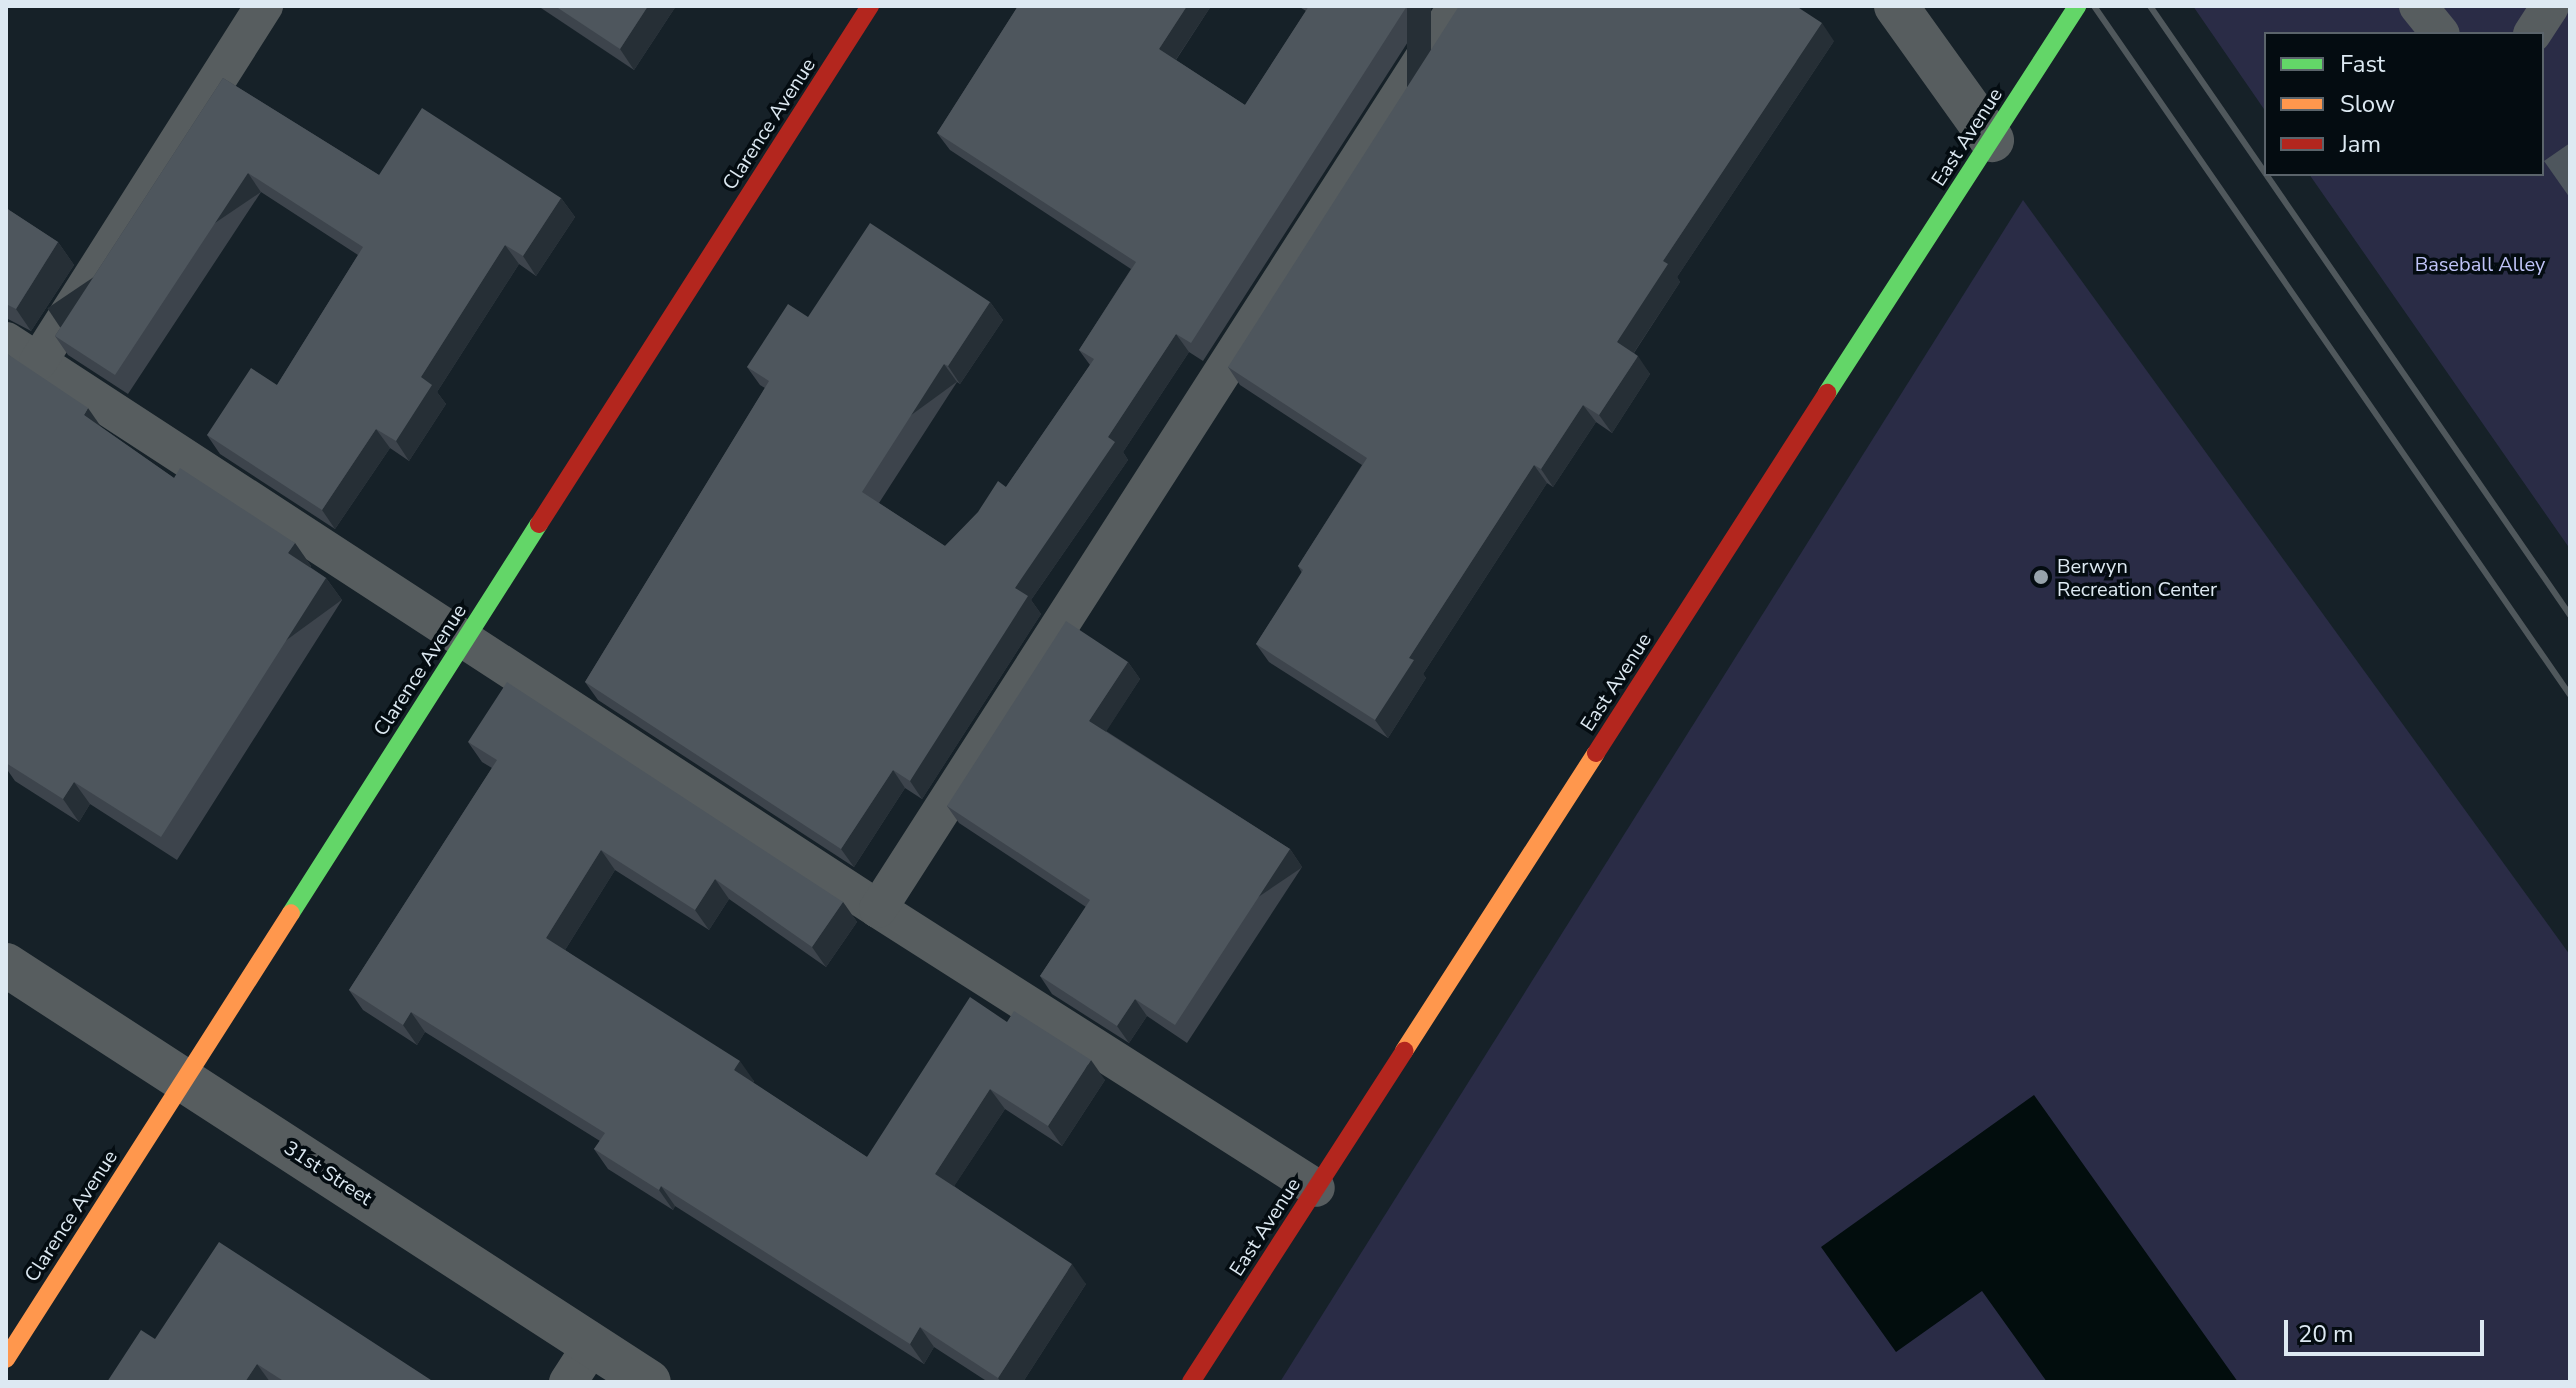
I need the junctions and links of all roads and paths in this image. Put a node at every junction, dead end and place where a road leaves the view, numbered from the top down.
1 (264, 6) edge
2 (870, 6) edge
3 (1457, 6) edge
4 (1896, 6) edge
5 (2077, 6) edge
6 (2418, 6) edge
7 (2550, 6) edge
8 (2439, 32) edge
9 (2533, 32) edge
10 (1992, 140) junction
11 (6, 341) edge
12 (38, 362) junction
13 (465, 640) junction
14 (878, 909) junction
15 (6, 965) edge
16 (184, 1079) junction
17 (1316, 1188) junction
18 (592, 1345) junction
19 (6, 1359) edge
20 (568, 1382) edge
21 (649, 1382) edge
22 (1191, 1382) edge

1 - 12 lane
2 - 13 street, Clarence Avenue
3 - 14 lane
4 - 10 street
5 - 10 street, East Avenue
6 - 8 lane
7 - 9 lane
10 - 17 street, East Avenue
11 - 12 lane
12 - 13 lane
13 - 14 lane
13 - 16 street, Clarence Avenue
14 - 17 lane
15 - 16 street, 31st Street
16 - 18 street, 31st Street
16 - 19 street, Clarence Avenue
17 - 22 street, East Avenue
18 - 20 lane
18 - 21 street, 31st Street

